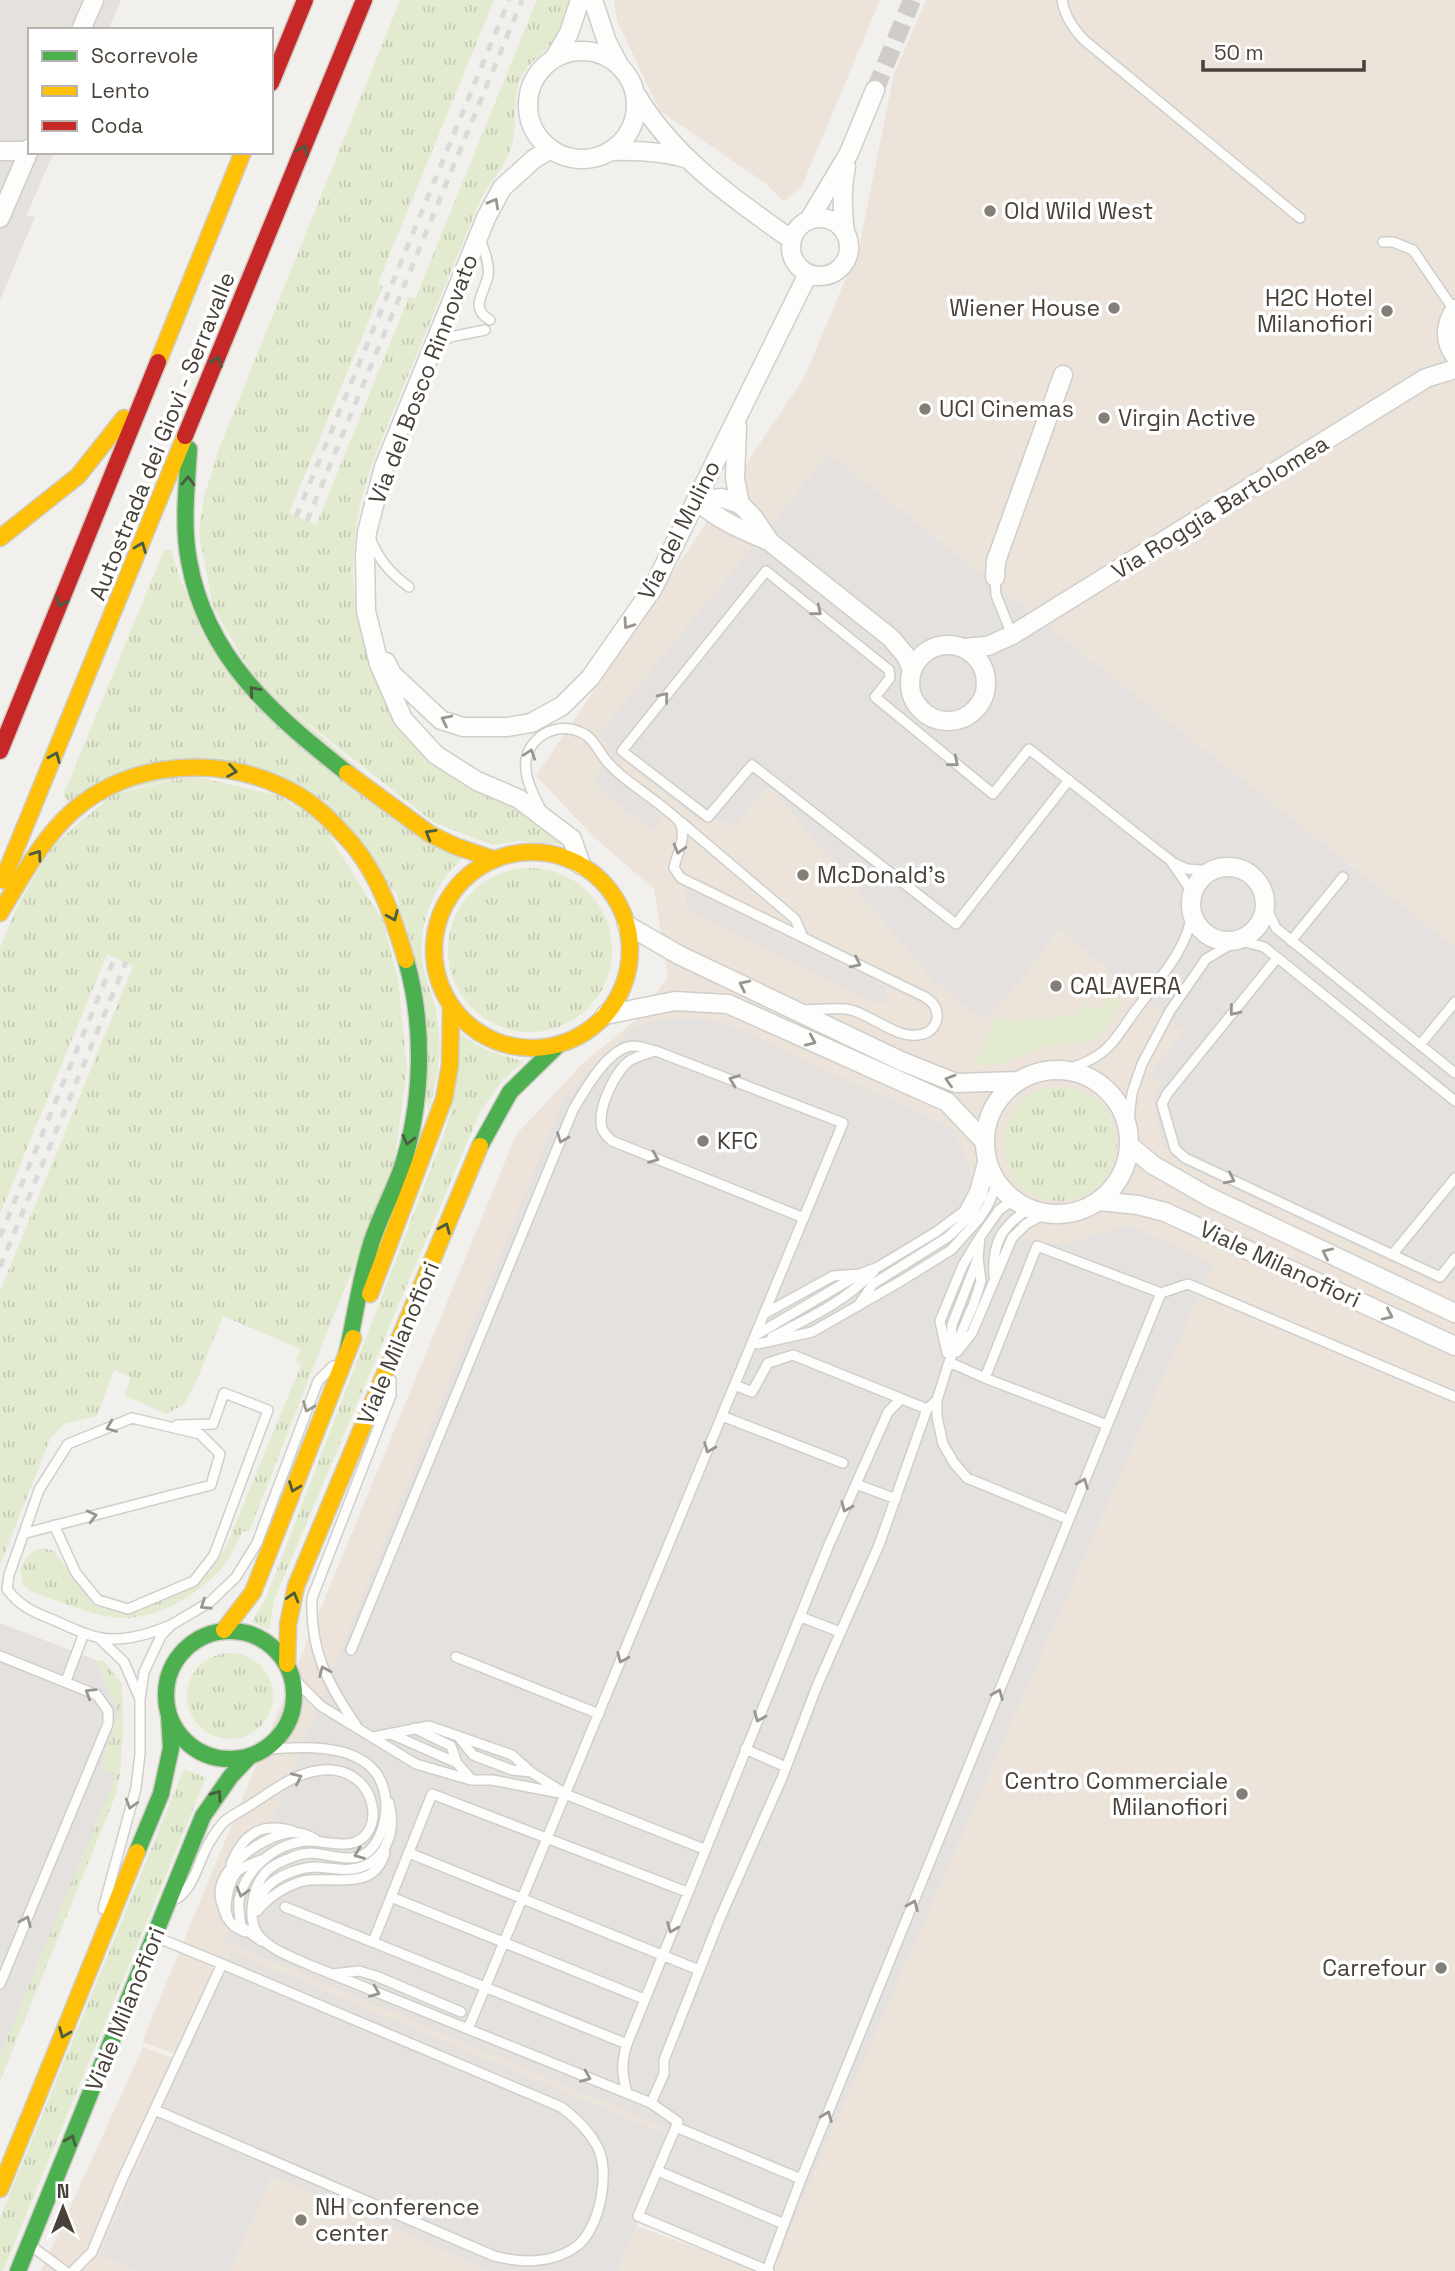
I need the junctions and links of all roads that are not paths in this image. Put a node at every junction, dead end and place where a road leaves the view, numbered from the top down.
1 (94, 0) edge
2 (305, 0) edge
3 (364, 0) edge
4 (580, 0) edge
5 (593, 0) edge
6 (1062, 0) edge
7 (82, 28) edge
8 (555, 57) junction
9 (619, 65) junction
10 (273, 78) edge
11 (875, 90) tunnel mouth
12 (635, 94) junction
13 (28, 149) edge
14 (550, 149) junction
15 (0, 151) edge
16 (28, 151) edge
17 (610, 151) junction
18 (849, 153) junction
19 (242, 154) edge
20 (685, 158) junction
21 (0, 218) edge
22 (1300, 218) dead end
23 (809, 220) junction
24 (845, 233) junction
25 (478, 236) junction
26 (792, 240) junction
27 (1383, 242) dead end
28 (807, 274) junction
29 (1455, 310) edge
30 (490, 320) dead end
31 (485, 330) dead end
32 (431, 349) junction
33 (1451, 349) edge
34 (1455, 369) edge
35 (1063, 375) dead end
36 (1426, 378) junction
37 (151, 380) junction
38 (739, 412) junction
39 (191, 424) junction
40 (696, 500) junction
41 (740, 504) junction
42 (368, 533) junction
43 (0, 537) edge
44 (770, 542) junction
45 (995, 577) joint
46 (409, 587) dead end
47 (1013, 635) junction
48 (372, 638) junction
49 (891, 638) junction
50 (933, 648) junction
51 (963, 648) junction
52 (912, 670) junction
53 (986, 684) junction
54 (418, 699) joint
55 (0, 751) edge
56 (1069, 780) junction
57 (671, 814) junction
58 (544, 818) junction
59 (493, 859) junction
60 (1170, 860) junction
61 (581, 865) junction
62 (1212, 871) junction
63 (1343, 877) dead end
64 (0, 888) edge
65 (1193, 893) junction
66 (1265, 905) junction
67 (1192, 912) junction
68 (0, 913) edge
69 (627, 925) junction
70 (803, 937) junction
71 (1238, 940) junction
72 (1291, 941) junction
73 (1277, 958) junction
74 (1455, 1002) edge
75 (451, 1007) junction
76 (796, 1010) junction
77 (605, 1015) junction
78 (558, 1045) junction
79 (1420, 1045) junction
80 (656, 1051) junction
81 (1066, 1070) junction
82 (1455, 1073) edge
83 (1018, 1081) junction
84 (1455, 1101) edge
85 (1129, 1136) junction
86 (989, 1161) junction
87 (1455, 1178) edge
88 (1098, 1201) junction
89 (1029, 1207) junction
90 (804, 1218) junction
91 (980, 1237) junction
92 (1392, 1255) junction
93 (1455, 1258) edge
94 (877, 1267) junction
95 (860, 1274) junction
96 (994, 1278) junction
97 (1161, 1293) junction
98 (857, 1307) junction
99 (1455, 1313) edge
100 (764, 1314) junction
101 (754, 1343) junction
102 (1455, 1346) edge
103 (347, 1353) junction
104 (390, 1361) junction
105 (949, 1362) junction
106 (985, 1378) junction
107 (735, 1385) junction
108 (1455, 1397) edge
109 (900, 1400) junction
110 (937, 1400) junction
111 (927, 1409) junction
112 (722, 1416) junction
113 (1107, 1425) junction
114 (164, 1426) junction
115 (843, 1464) dead end
116 (856, 1485) junction
117 (896, 1499) junction
118 (1062, 1517) dead end
119 (54, 1525) junction
120 (26, 1532) junction
121 (4, 1590) edge
122 (801, 1617) junction
123 (171, 1625) junction
124 (224, 1630) junction
125 (840, 1632) junction
126 (85, 1633) junction
127 (99, 1638) junction
128 (351, 1650) dead end
129 (0, 1656) edge
130 (456, 1657) dead end
131 (290, 1671) junction
132 (66, 1681) junction
133 (140, 1699) junction
134 (598, 1714) junction
135 (169, 1715) junction
136 (414, 1728) junction
137 (359, 1729) junction
138 (390, 1734) junction
139 (458, 1736) junction
140 (373, 1737) junction
141 (745, 1749) junction
142 (256, 1753) junction
143 (457, 1763) junction
144 (786, 1766) junction
145 (531, 1772) junction
146 (471, 1780) junction
147 (384, 1786) junction
148 (565, 1794) junction
149 (298, 1832) junction
150 (548, 1837) junction
151 (330, 1844) junction
152 (704, 1849) junction
153 (409, 1853) junction
154 (263, 1859) junction
155 (228, 1871) junction
156 (687, 1892) junction
157 (391, 1897) junction
158 (522, 1898) junction
159 (285, 1907) dead end
160 (166, 1908) junction
161 (228, 1917) junction
162 (251, 1917) junction
163 (154, 1936) junction
164 (252, 1936) junction
165 (373, 1942) junction
166 (504, 1942) junction
167 (269, 1945) junction
168 (662, 1955) junction
169 (222, 1964) junction
170 (699, 1970) junction
171 (330, 1974) junction
172 (0, 1984) edge
173 (486, 1986) junction
174 (78, 1997) junction
175 (644, 1999) junction
176 (461, 2012) dead end
177 (468, 2029) junction
178 (627, 2044) junction
179 (44, 2080) junction
180 (627, 2093) junction
181 (652, 2103) junction
182 (156, 2110) junction
183 (676, 2127) junction
184 (0, 2144) edge
185 (658, 2171) junction
186 (802, 2179) junction
187 (0, 2189) edge
188 (785, 2224) junction
189 (29, 2244) junction
190 (18, 2271) edge
191 (65, 2271) edge
192 (73, 2271) edge
193 (768, 2271) edge

1 - 7 street
2 - 10 main road
39 -> 3 main road, Autostrada dei Giovi - Serravalle
4 - 8 street
5 - 9 street
6 - 22 lane
8 - 9 street
8 - 14 street
9 - 12 street
11 - 18 street
12 - 17 street
12 - 20 street
13 - 15 street
14 - 17 street
25 -> 14 street, Via del Bosco Rinnovato
16 - 21 street
17 - 20 street
18 - 23 street
18 - 24 street
19 - 37 main road, Autostrada dei Giovi - Serravalle
20 - 26 street
23 - 24 street
23 - 26 street
24 - 28 street
25 - 30 lane
25 - 32 street, Via del Bosco Rinnovato
26 - 28 street
27 - 29 lane
28 - 38 street, Via del Mulino
29 - 33 street, Via Roggia Bartolomea
31 - 32 lane
32 - 42 street, Via del Bosco Rinnovato
33 - 36 street, Via Roggia Bartolomea
34 - 36 street, Via Roggia Bartolomea
35 - 45 street
36 - 47 street, Via Roggia Bartolomea
37 - 43 main road
37 -> 55 main road, Autostrada dei Giovi - Serravalle
38 - 40 street, Via del Mulino
38 - 41 street
59 -> 39 main road
64 -> 39 main road, Autostrada dei Giovi - Serravalle
40 - 41 street
40 - 44 street
40 -> 54 street, Via del Mulino
41 - 44 street
42 - 46 lane
42 - 48 street, Via del Bosco Rinnovato
44 - 49 street
45 - 47 lane
47 - 51 street, Via Roggia Bartolomea
47 - 53 street, Via Roggia Bartolomea
48 - 54 street, Via del Bosco Rinnovato
48 - 58 street, Via del Bosco Rinnovato
49 - 50 street
49 - 52 street
50 - 51 street
50 - 52 street
51 - 53 street
52 - 53 street
56 -> 56 lane
56 - 60 lane
58 -> 57 lane
57 - 70 lane
57 -> 70 lane
58 - 61 street, Via del Bosco Rinnovato
59 - 61 main road, Viale Milanofiori
59 - 75 main road, Viale Milanofiori
60 - 62 lane
60 - 65 lane
61 - 69 main road, Viale Milanofiori
62 - 65 street
62 - 66 street
63 - 72 lane
65 - 67 street
66 - 71 street
66 - 72 lane
67 - 71 street
67 - 81 lane
68 -> 103 main road
76 -> 69 street, Viale Milanofiori
69 - 77 main road, Viale Milanofiori
70 -> 76 lane
71 - 73 lane
71 - 85 lane
72 - 79 lane
73 - 84 lane
73 -> 92 lane
74 - 79 lane
75 - 78 main road, Viale Milanofiori
75 - 103 main road, Viale Milanofiori
83 -> 76 street, Viale Milanofiori
77 - 78 main road, Viale Milanofiori
77 -> 86 street, Viale Milanofiori
104 -> 78 main road, Viale Milanofiori
79 - 82 lane
90 -> 80 lane
80 -> 90 lane
80 -> 128 lane
81 - 83 street, Viale Milanofiori
81 - 85 street, Viale Milanofiori
83 - 86 street
85 - 88 street, Viale Milanofiori
99 -> 85 street, Viale Milanofiori
86 - 89 street, Viale Milanofiori
86 - 94 lane
86 - 98 lane
86 - 98 lane
87 - 92 lane
88 - 89 street, Viale Milanofiori
88 -> 102 street, Viale Milanofiori
89 - 91 lane
89 - 96 lane
89 - 96 lane
90 - 100 lane
91 - 105 lane
91 - 105 lane
92 - 93 lane
94 - 95 lane
94 - 101 lane
95 - 100 lane
95 - 101 lane
96 - 105 lane
97 - 106 lane
97 - 108 lane
97 - 113 lane
98 - 101 lane
100 - 101 lane
101 - 107 lane
103 -> 123 lane
103 -> 124 main road, Viale Milanofiori
131 -> 104 main road, Viale Milanofiori
137 -> 104 lane
105 - 106 lane
105 - 110 lane
106 - 113 lane
107 - 109 lane
107 - 112 lane
109 - 111 lane
109 - 116 lane
110 - 111 lane
110 - 118 lane
111 - 117 lane
112 - 115 lane
112 -> 134 lane
186 -> 113 lane
119 -> 114 lane
114 - 119 lane
114 -> 120 lane
116 - 117 lane
116 -> 122 lane
117 - 125 lane
119 - 120 lane
120 - 121 lane
121 - 126 lane
122 - 125 lane
122 -> 141 lane
123 - 127 lane
123 - 133 lane
124 - 131 main road
124 - 135 main road
125 - 144 lane
126 - 127 lane
126 - 132 lane
127 - 133 lane
129 - 132 lane
130 - 134 lane
131 - 137 lane
131 - 142 main road
172 -> 132 lane
133 -> 174 lane
134 - 148 lane
135 - 142 main road
135 - 174 main road, Viale Milanofiori
136 - 138 lane
136 - 139 lane
136 - 143 lane
137 - 140 lane
138 - 140 lane
138 - 143 lane
139 - 145 lane
139 - 145 lane
140 - 146 lane
141 - 144 lane
141 - 152 lane
142 - 147 lane
160 -> 142 main road, Viale Milanofiori
143 - 146 lane
144 - 170 lane
145 - 148 lane
146 - 148 lane
147 -> 162 lane
147 - 162 lane
148 - 150 lane
148 - 152 lane
149 - 151 lane
149 - 155 lane
149 - 155 lane
150 - 153 lane
150 - 156 lane
150 - 158 lane
151 - 154 lane
160 -> 151 lane
152 - 156 lane
153 - 157 lane
153 - 158 lane
154 - 161 lane
154 -> 164 lane
155 - 161 lane
156 -> 168 lane
157 - 165 lane
157 - 166 lane
158 - 166 lane
158 - 168 lane
159 - 165 lane
160 - 163 main road, Viale Milanofiori
161 - 164 lane
162 - 167 lane
163 - 169 lane
189 -> 163 main road, Viale Milanofiori
164 - 167 lane
165 - 173 lane
166 - 173 lane
166 - 175 lane
167 - 171 lane
168 - 170 lane
168 - 175 lane
169 - 182 lane
169 - 182 lane
170 - 181 lane
171 - 176 lane
171 -> 177 lane
173 - 177 lane
173 - 178 lane
174 -> 179 main road, Viale Milanofiori
175 - 178 lane
177 -> 180 lane
178 - 180 lane
179 - 184 main road
179 - 187 main road, Viale Milanofiori
180 - 181 lane
181 - 183 lane
182 - 192 lane
183 - 185 lane
183 - 186 lane
185 - 188 lane
185 - 193 lane
186 - 188 lane
188 - 193 lane
189 - 190 main road, Viale Milanofiori
189 - 191 lane

